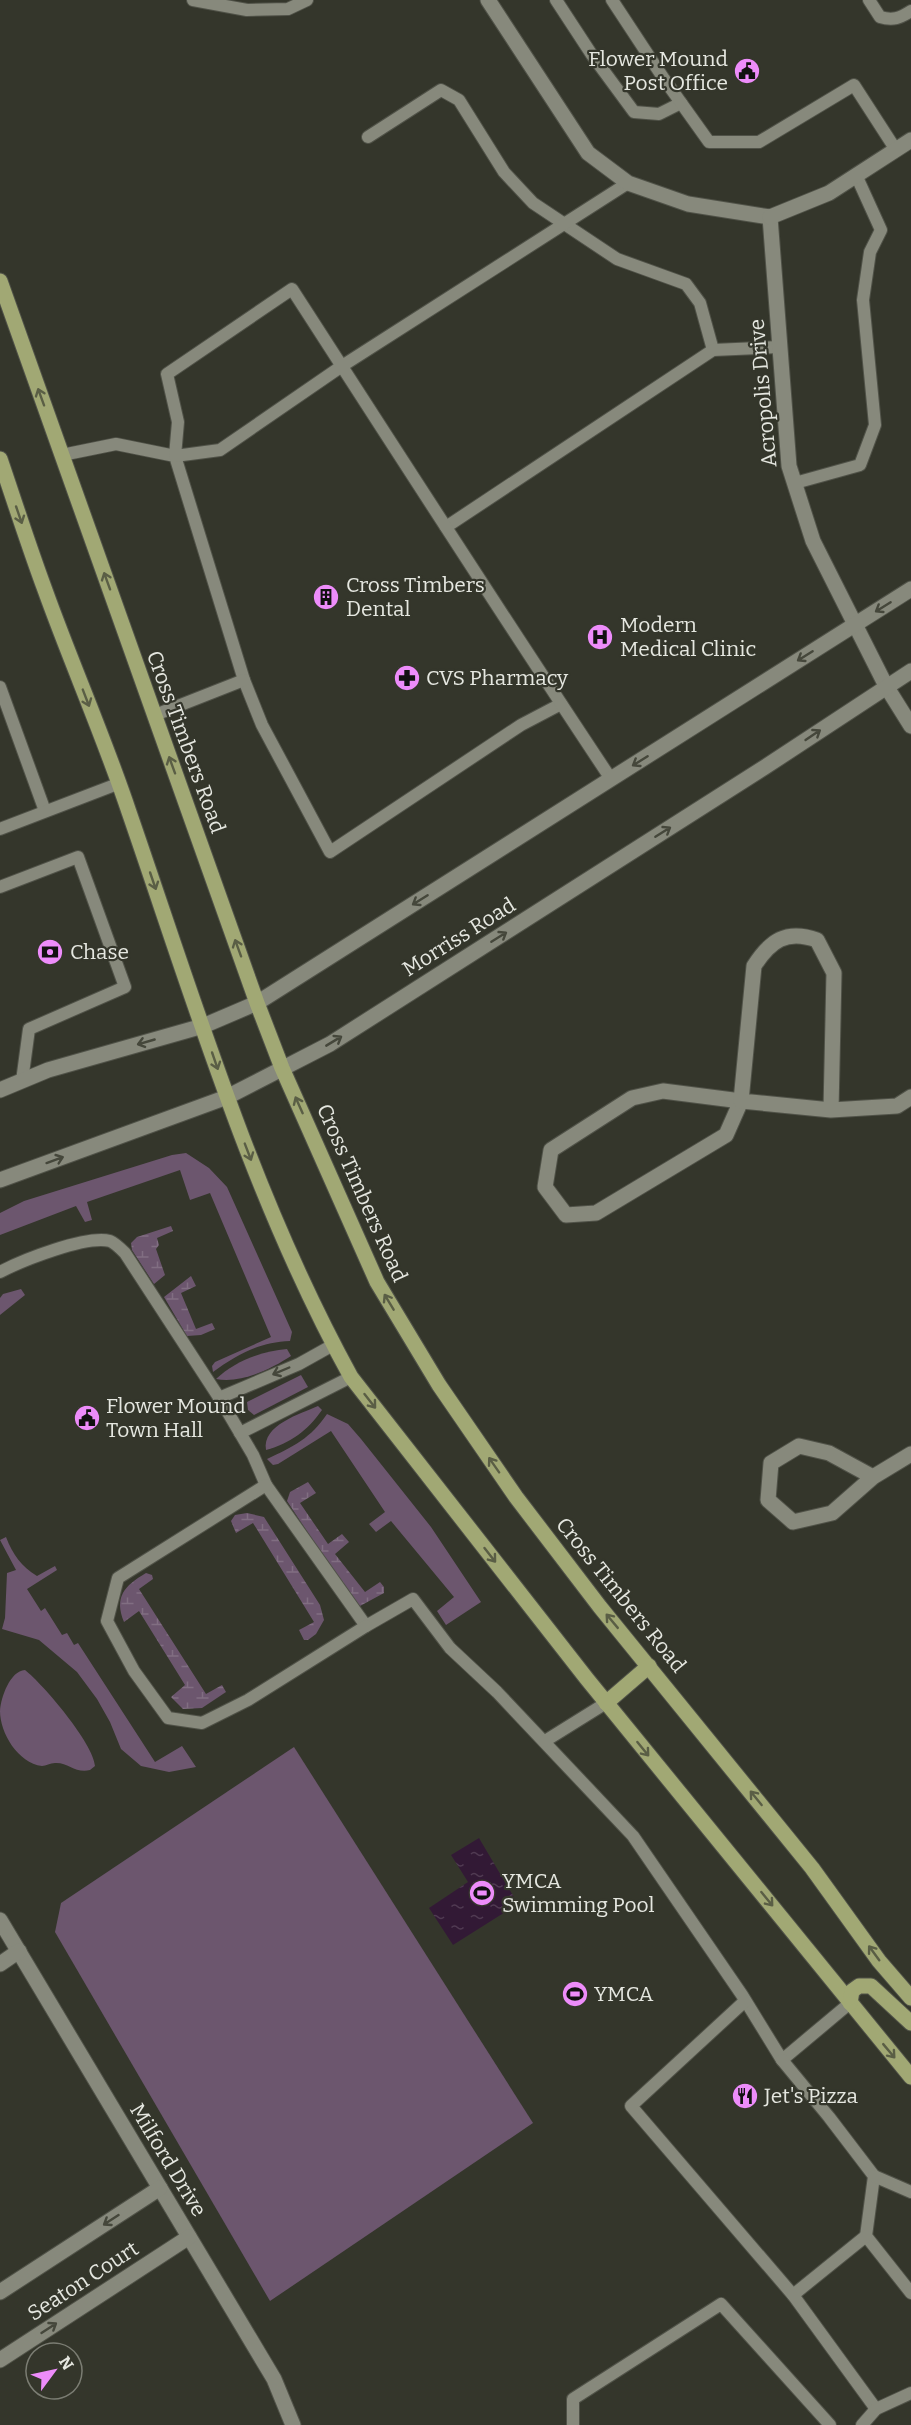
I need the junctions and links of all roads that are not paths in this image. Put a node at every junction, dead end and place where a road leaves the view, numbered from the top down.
1 (193, 0) edge
2 (307, 0) edge
3 (488, 0) edge
4 (556, 0) edge
5 (612, 0) edge
6 (869, 0) edge
7 (911, 11) edge
8 (681, 103) junction
9 (368, 137) dead end
10 (911, 140) edge
11 (896, 150) junction
12 (856, 176) junction
13 (628, 183) junction
14 (770, 217) junction
15 (565, 223) junction
16 (0, 281) edge
17 (779, 347) junction
18 (713, 350) junction
19 (342, 366) junction
20 (62, 455) junction
21 (174, 456) junction
22 (0, 459) edge
23 (3, 480) edge
24 (795, 483) junction
25 (446, 527) junction
26 (911, 589) edge
27 (854, 625) junction
28 (911, 671) edge
29 (244, 680) junction
30 (886, 686) junction
31 (0, 687) edge
32 (561, 704) junction
33 (154, 715) junction
34 (911, 726) edge
35 (611, 779) junction
36 (120, 783) junction
37 (45, 812) junction
38 (0, 829) edge
39 (0, 887) edge
40 (257, 1004) junction
41 (203, 1026) junction
42 (282, 1068) junction
43 (22, 1082) junction
44 (0, 1090) edge
45 (227, 1097) junction
46 (911, 1097) edge
47 (741, 1101) junction
48 (831, 1110) junction
49 (0, 1180) edge
50 (0, 1272) edge
51 (333, 1345) junction
52 (351, 1377) junction
53 (219, 1398) junction
54 (240, 1433) junction
55 (911, 1454) edge
56 (873, 1477) junction
57 (266, 1485) junction
58 (366, 1626) junction
59 (649, 1666) junction
60 (606, 1703) junction
61 (545, 1741) junction
62 (0, 1920) edge
63 (19, 1951) junction
64 (0, 1964) edge
65 (911, 1998) edge
66 (745, 2001) junction
67 (850, 2003) junction
68 (911, 2023) edge
69 (782, 2060) junction
70 (911, 2077) edge
71 (874, 2176) junction
72 (160, 2188) junction
73 (911, 2192) edge
74 (866, 2236) junction
75 (189, 2237) junction
76 (0, 2292) edge
77 (911, 2293) edge
78 (793, 2295) junction
79 (0, 2360) edge
80 (911, 2393) edge
81 (876, 2409) junction
82 (293, 2425) edge
83 (573, 2425) edge
84 (831, 2425) edge
85 (862, 2425) edge

1 - 2 lane
3 - 13 street
4 - 8 lane
5 - 8 lane
6 - 7 lane
8 - 11 lane
9 - 15 lane
10 - 11 street
11 - 12 street
12 - 14 street
12 - 24 lane
13 - 14 street
13 - 15 lane
14 - 17 street, Acropolis Drive
15 - 18 lane
15 - 19 lane
20 -> 16 main road, Cross Timbers Road
17 - 18 lane
17 - 24 street, Acropolis Drive
18 - 25 lane
19 - 21 lane
19 - 21 lane
19 - 25 lane
20 - 21 lane
33 -> 20 main road, Cross Timbers Road
21 - 29 lane
22 - 23 main road
23 -> 36 main road
24 - 27 street, Acropolis Drive
25 - 32 lane
26 -> 27 street
27 - 30 street, Acropolis Drive
27 -> 35 street
28 - 30 street, Morriss Road
29 - 32 lane
29 - 33 lane
30 - 34 street, Acropolis Drive
42 -> 30 street, Morriss Road
31 - 37 lane
32 - 35 lane
40 -> 33 main road, Cross Timbers Road
35 -> 40 street
36 - 37 lane
36 -> 41 main road
37 - 38 lane
39 - 43 lane
40 - 41 street
40 - 42 main road, Cross Timbers Road
41 -> 43 street
41 -> 45 main road
42 - 45 street, Morriss Road
59 -> 42 main road, Cross Timbers Road
43 - 44 street
49 -> 45 street, Morriss Road
45 -> 51 main road
46 - 48 street
47 - 47 street
47 - 48 street
47 - 48 street
50 - 53 lane
51 - 52 main road
51 -> 53 lane
52 - 54 lane
52 -> 60 main road
53 - 54 lane
54 - 57 lane
55 - 56 street
56 - 56 street
57 - 58 lane
57 - 58 lane
58 - 61 lane
59 - 60 main road
65 -> 59 main road, Cross Timbers Road
60 - 61 lane
60 -> 67 main road
61 - 66 lane
62 - 63 street, Milford Drive
63 - 64 street
63 - 72 street, Milford Drive
66 - 69 lane
66 - 78 lane
67 - 68 main road
67 - 69 lane
67 -> 70 main road
69 - 71 lane
71 - 73 lane
71 - 74 lane
72 - 75 street, Milford Drive
72 -> 76 street, Seaton Court
74 - 77 lane
74 - 78 lane
79 -> 75 street, Seaton Court
75 - 82 street, Milford Drive
78 - 81 lane
80 - 81 lane
81 - 85 lane
83 - 84 lane

